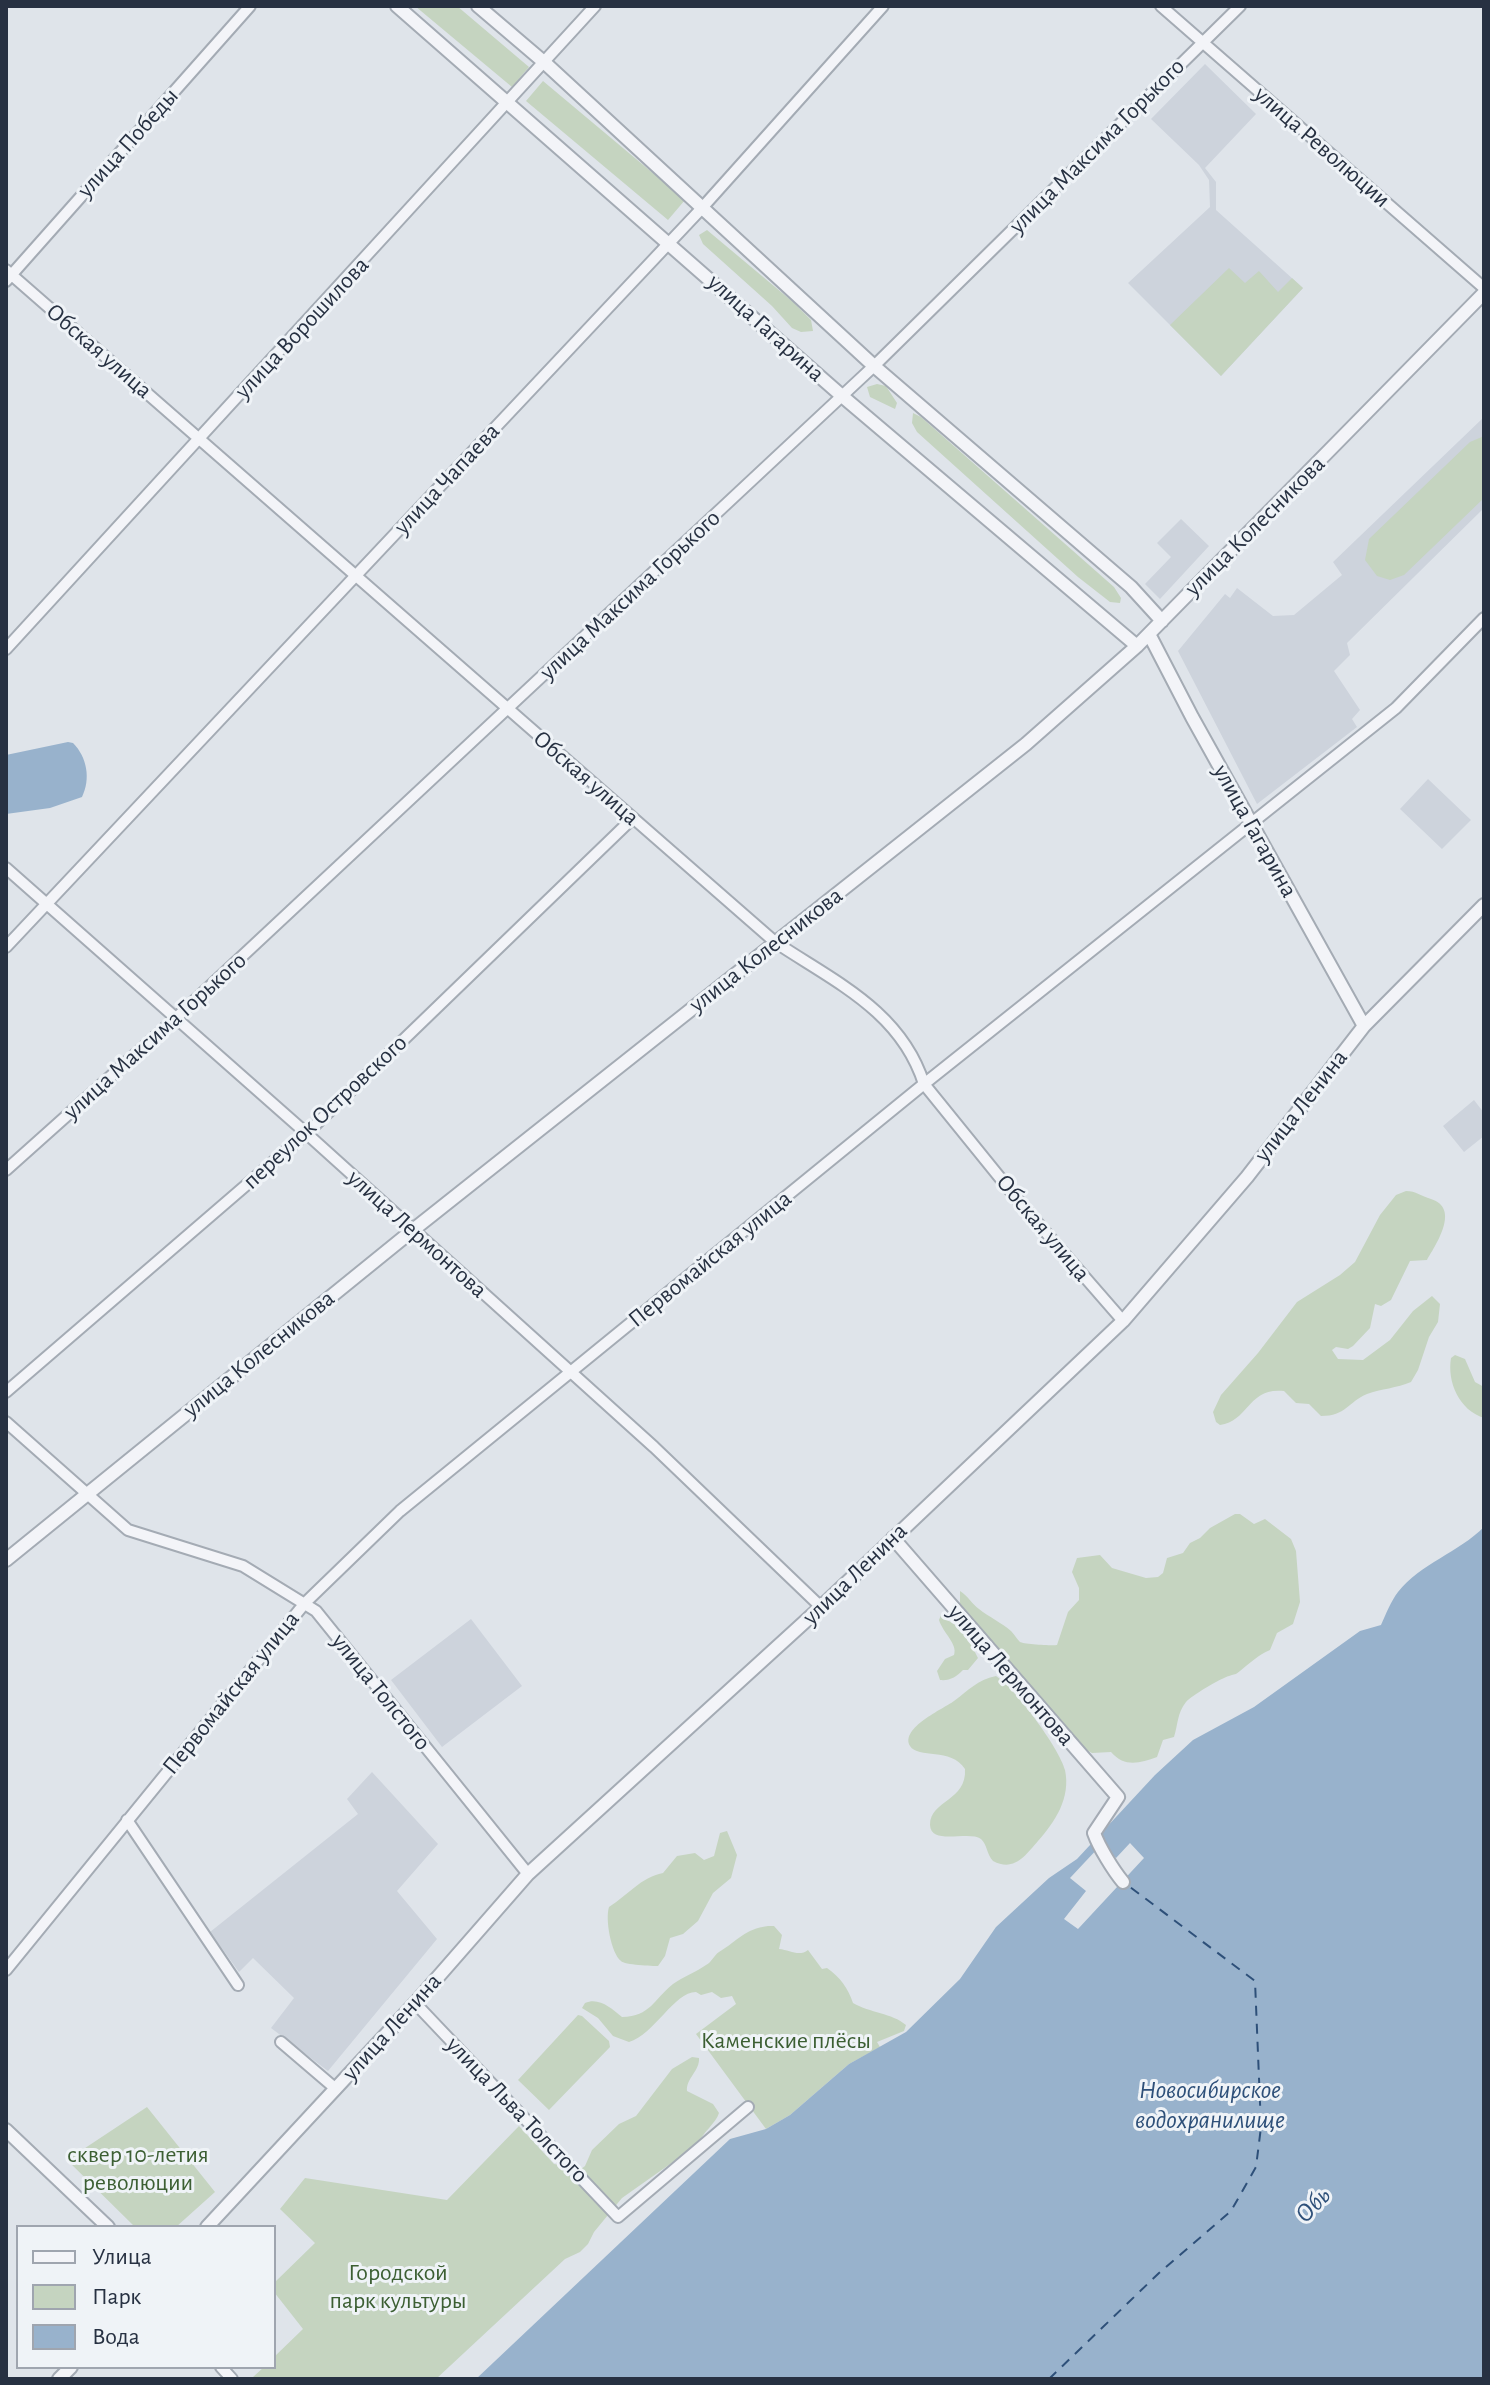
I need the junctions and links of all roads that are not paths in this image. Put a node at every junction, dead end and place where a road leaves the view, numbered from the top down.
1 (250, 6) edge
2 (397, 6) edge
3 (478, 6) edge
4 (595, 6) edge
5 (883, 6) edge
6 (1161, 6) edge
7 (1240, 6) edge
8 (1202, 42) junction
9 (545, 63) junction
10 (508, 104) junction
11 (702, 208) junction
12 (670, 242) junction
13 (8, 275) edge
14 (1484, 291) edge
15 (874, 366) junction
16 (842, 396) junction
17 (200, 439) junction
18 (356, 576) junction
19 (1484, 618) edge
20 (1162, 621) junction
21 (1149, 634) junction
22 (1137, 646) junction
23 (6, 649) edge
24 (508, 710) junction
25 (632, 819) junction
26 (1251, 823) junction
27 (6, 868) edge
28 (47, 904) junction
29 (1484, 905) edge
30 (775, 942) junction
31 (6, 947) edge
32 (176, 1018) junction
33 (1364, 1026) junction
34 (924, 1084) junction
35 (306, 1133) junction
36 (6, 1170) edge
37 (413, 1230) junction
38 (1123, 1321) junction
39 (570, 1373) junction
40 (6, 1392) edge
41 (6, 1422) edge
42 (87, 1493) junction
43 (893, 1538) junction
44 (6, 1560) edge
45 (305, 1603) junction
46 (821, 1607) junction
47 (127, 1820) junction
48 (528, 1874) junction
49 (1123, 1882) dead end
50 (6, 1970) edge
51 (238, 1985) dead end
52 (415, 2003) junction
53 (281, 2042) dead end
54 (336, 2089) junction
55 (748, 2107) dead end
56 (6, 2130) edge
57 (106, 2225) edge
58 (209, 2225) edge

1 - 13 street, улица Победы
2 - 10 street, улица Гагарина
3 - 9 street, улица Гагарина
4 - 9 street, улица Ворошилова
5 - 11 street, улица Чапаева
6 - 8 street, улица Революции
7 - 8 street, улица Максима Горького
8 - 14 street, улица Революции
8 - 15 street, улица Максима Горького
9 - 10 street, улица Ворошилова
9 - 11 street, улица Гагарина
10 - 12 street, улица Гагарина
10 - 17 street, улица Ворошилова
11 - 12 street, улица Чапаева
11 - 15 street, улица Гагарина
12 - 16 street, улица Гагарина
12 - 18 street, улица Чапаева
13 - 17 street, Обская улица
14 - 20 street, улица Колесникова
15 - 16 street, улица Максима Горького
15 - 20 street, улица Гагарина
16 - 22 street, улица Гагарина
16 - 24 street, улица Максима Горького
17 - 18 street, Обская улица
17 - 23 street, улица Ворошилова
18 - 24 street, Обская улица
18 - 28 street, улица Чапаева
19 - 26 street, Первомайская улица
20 - 21 street, улица Колесникова
21 - 22 street, улица Колесникова
21 - 26 street, улица Гагарина
22 - 30 street, улица Колесникова
24 - 25 street, Обская улица
24 - 32 street, улица Максима Горького
25 - 30 street, Обская улица
25 - 35 street, переулок Островского
26 - 33 street, улица Гагарина
26 - 34 street, Первомайская улица
27 - 28 street, улица Лермонтова
28 - 31 street, улица Чапаева
28 - 32 street, улица Лермонтова
29 - 33 street, улица Ленина
30 - 34 street, Обская улица
30 - 37 street, улица Колесникова
32 - 35 street, улица Лермонтова
32 - 36 street, улица Максима Горького
33 - 38 street, улица Ленина
34 - 38 street, Обская улица
34 - 39 street, Первомайская улица
35 - 37 street, улица Лермонтова
35 - 40 street, переулок Островского
37 - 39 street, улица Лермонтова
37 - 42 street, улица Колесникова
38 - 43 street, улица Ленина
39 - 45 street, Первомайская улица
39 - 46 street, улица Лермонтова
41 - 42 street, улица Толстого
42 - 44 street, улица Колесникова
42 - 45 street, улица Толстого
43 - 46 street, улица Ленина
43 - 49 street, улица Лермонтова
45 - 47 street, Первомайская улица
45 - 48 street, улица Толстого
46 - 48 street, улица Ленина
47 - 50 street, Первомайская улица
47 - 51 street
48 - 52 street, улица Ленина
52 - 54 street, улица Ленина
52 - 55 street, улица Льва Толстого
53 - 54 street
54 - 58 street, улица Ленина
56 - 57 street

